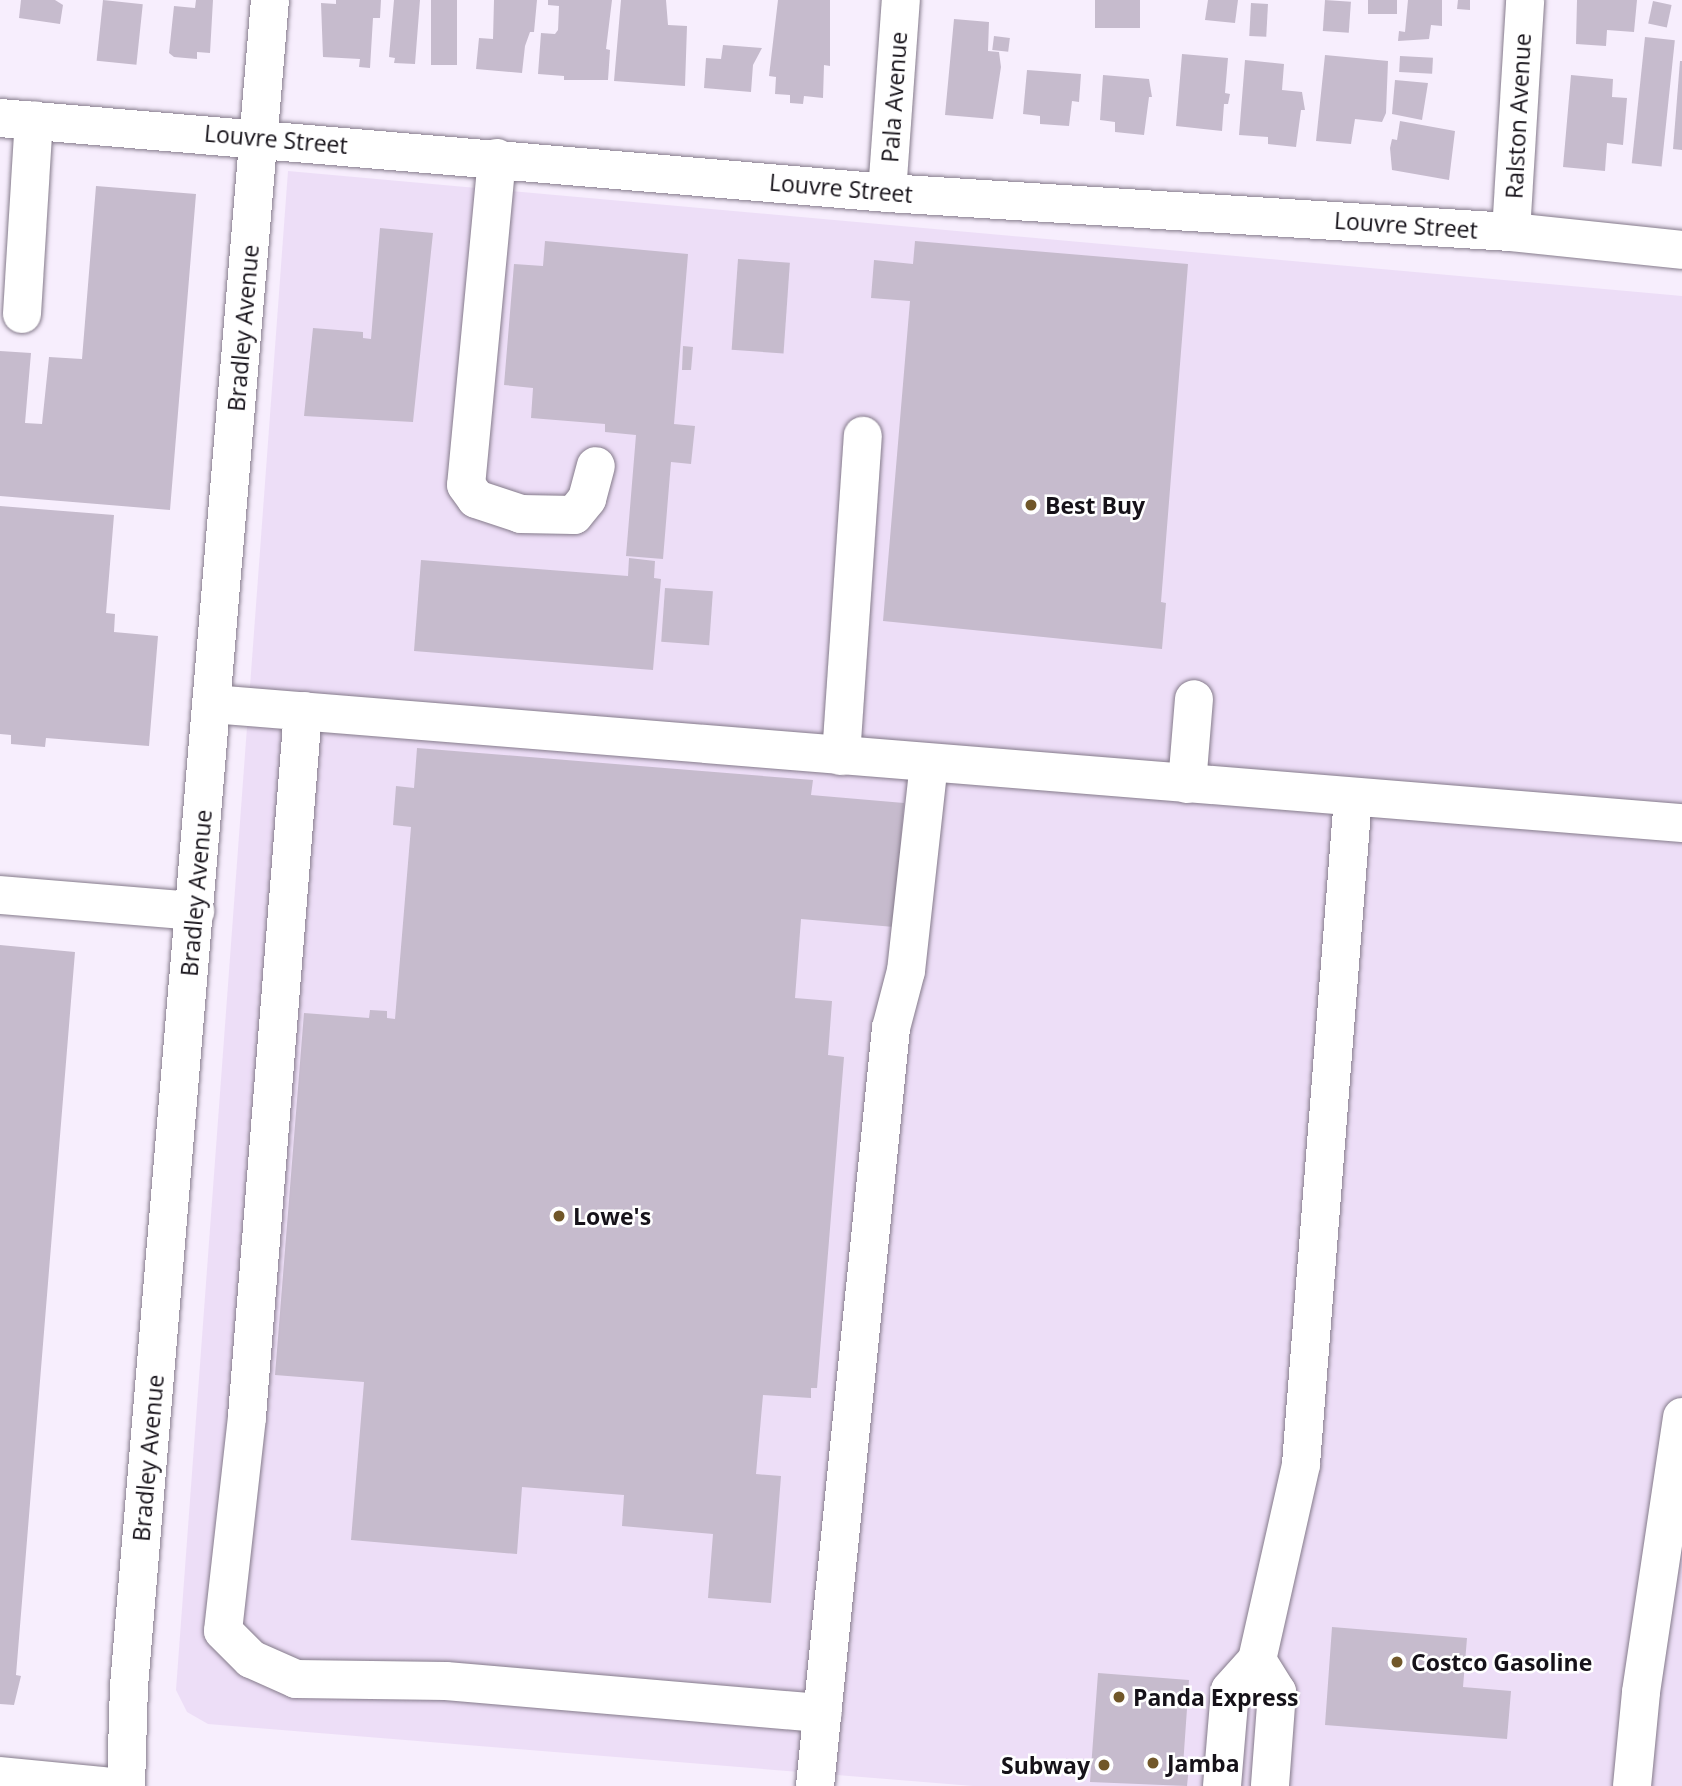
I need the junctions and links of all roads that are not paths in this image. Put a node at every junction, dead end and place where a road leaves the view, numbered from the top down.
1 (270, 0) edge
2 (901, 0) edge
3 (1525, 0) edge
4 (17, 119) edge
5 (259, 137) junction
6 (497, 158) junction
7 (887, 193) junction
8 (1511, 232) junction
9 (1682, 250) edge
10 (22, 314) dead end
11 (863, 436) dead end
12 (596, 466) dead end
13 (1194, 699) dead end
14 (212, 704) junction
15 (303, 711) junction
16 (841, 756) junction
17 (929, 763) junction
18 (1187, 785) junction
19 (1353, 798) junction
20 (1682, 823) edge
21 (0, 895) edge
22 (195, 911) junction
23 (1682, 1417) edge
24 (1257, 1660) junction
25 (823, 1713) junction
26 (0, 1776) edge
27 (1639, 1785) edge
28 (104, 1786) edge
29 (126, 1786) edge
30 (815, 1786) edge
31 (1222, 1786) edge
32 (1270, 1786) edge

1 - 5 street, Bradley Avenue
2 - 7 street, Pala Avenue
3 - 8 street, Ralston Avenue
4 - 5 street, Louvre Street
4 - 10 street
5 - 6 street, Louvre Street
5 - 14 street, Bradley Avenue
6 - 7 street, Louvre Street
6 - 12 street
7 - 8 street, Louvre Street
8 - 9 street, Louvre Street
11 - 16 street
13 - 18 street
14 - 15 street
14 - 22 street, Bradley Avenue
15 - 16 street
15 - 25 street
16 - 17 street
17 - 18 street
17 - 25 street
18 - 19 street
19 - 20 street
19 - 24 street
21 - 22 street
22 - 29 street, Bradley Avenue
23 - 27 street
24 - 31 street
24 - 32 street
25 - 30 street
26 - 28 street

